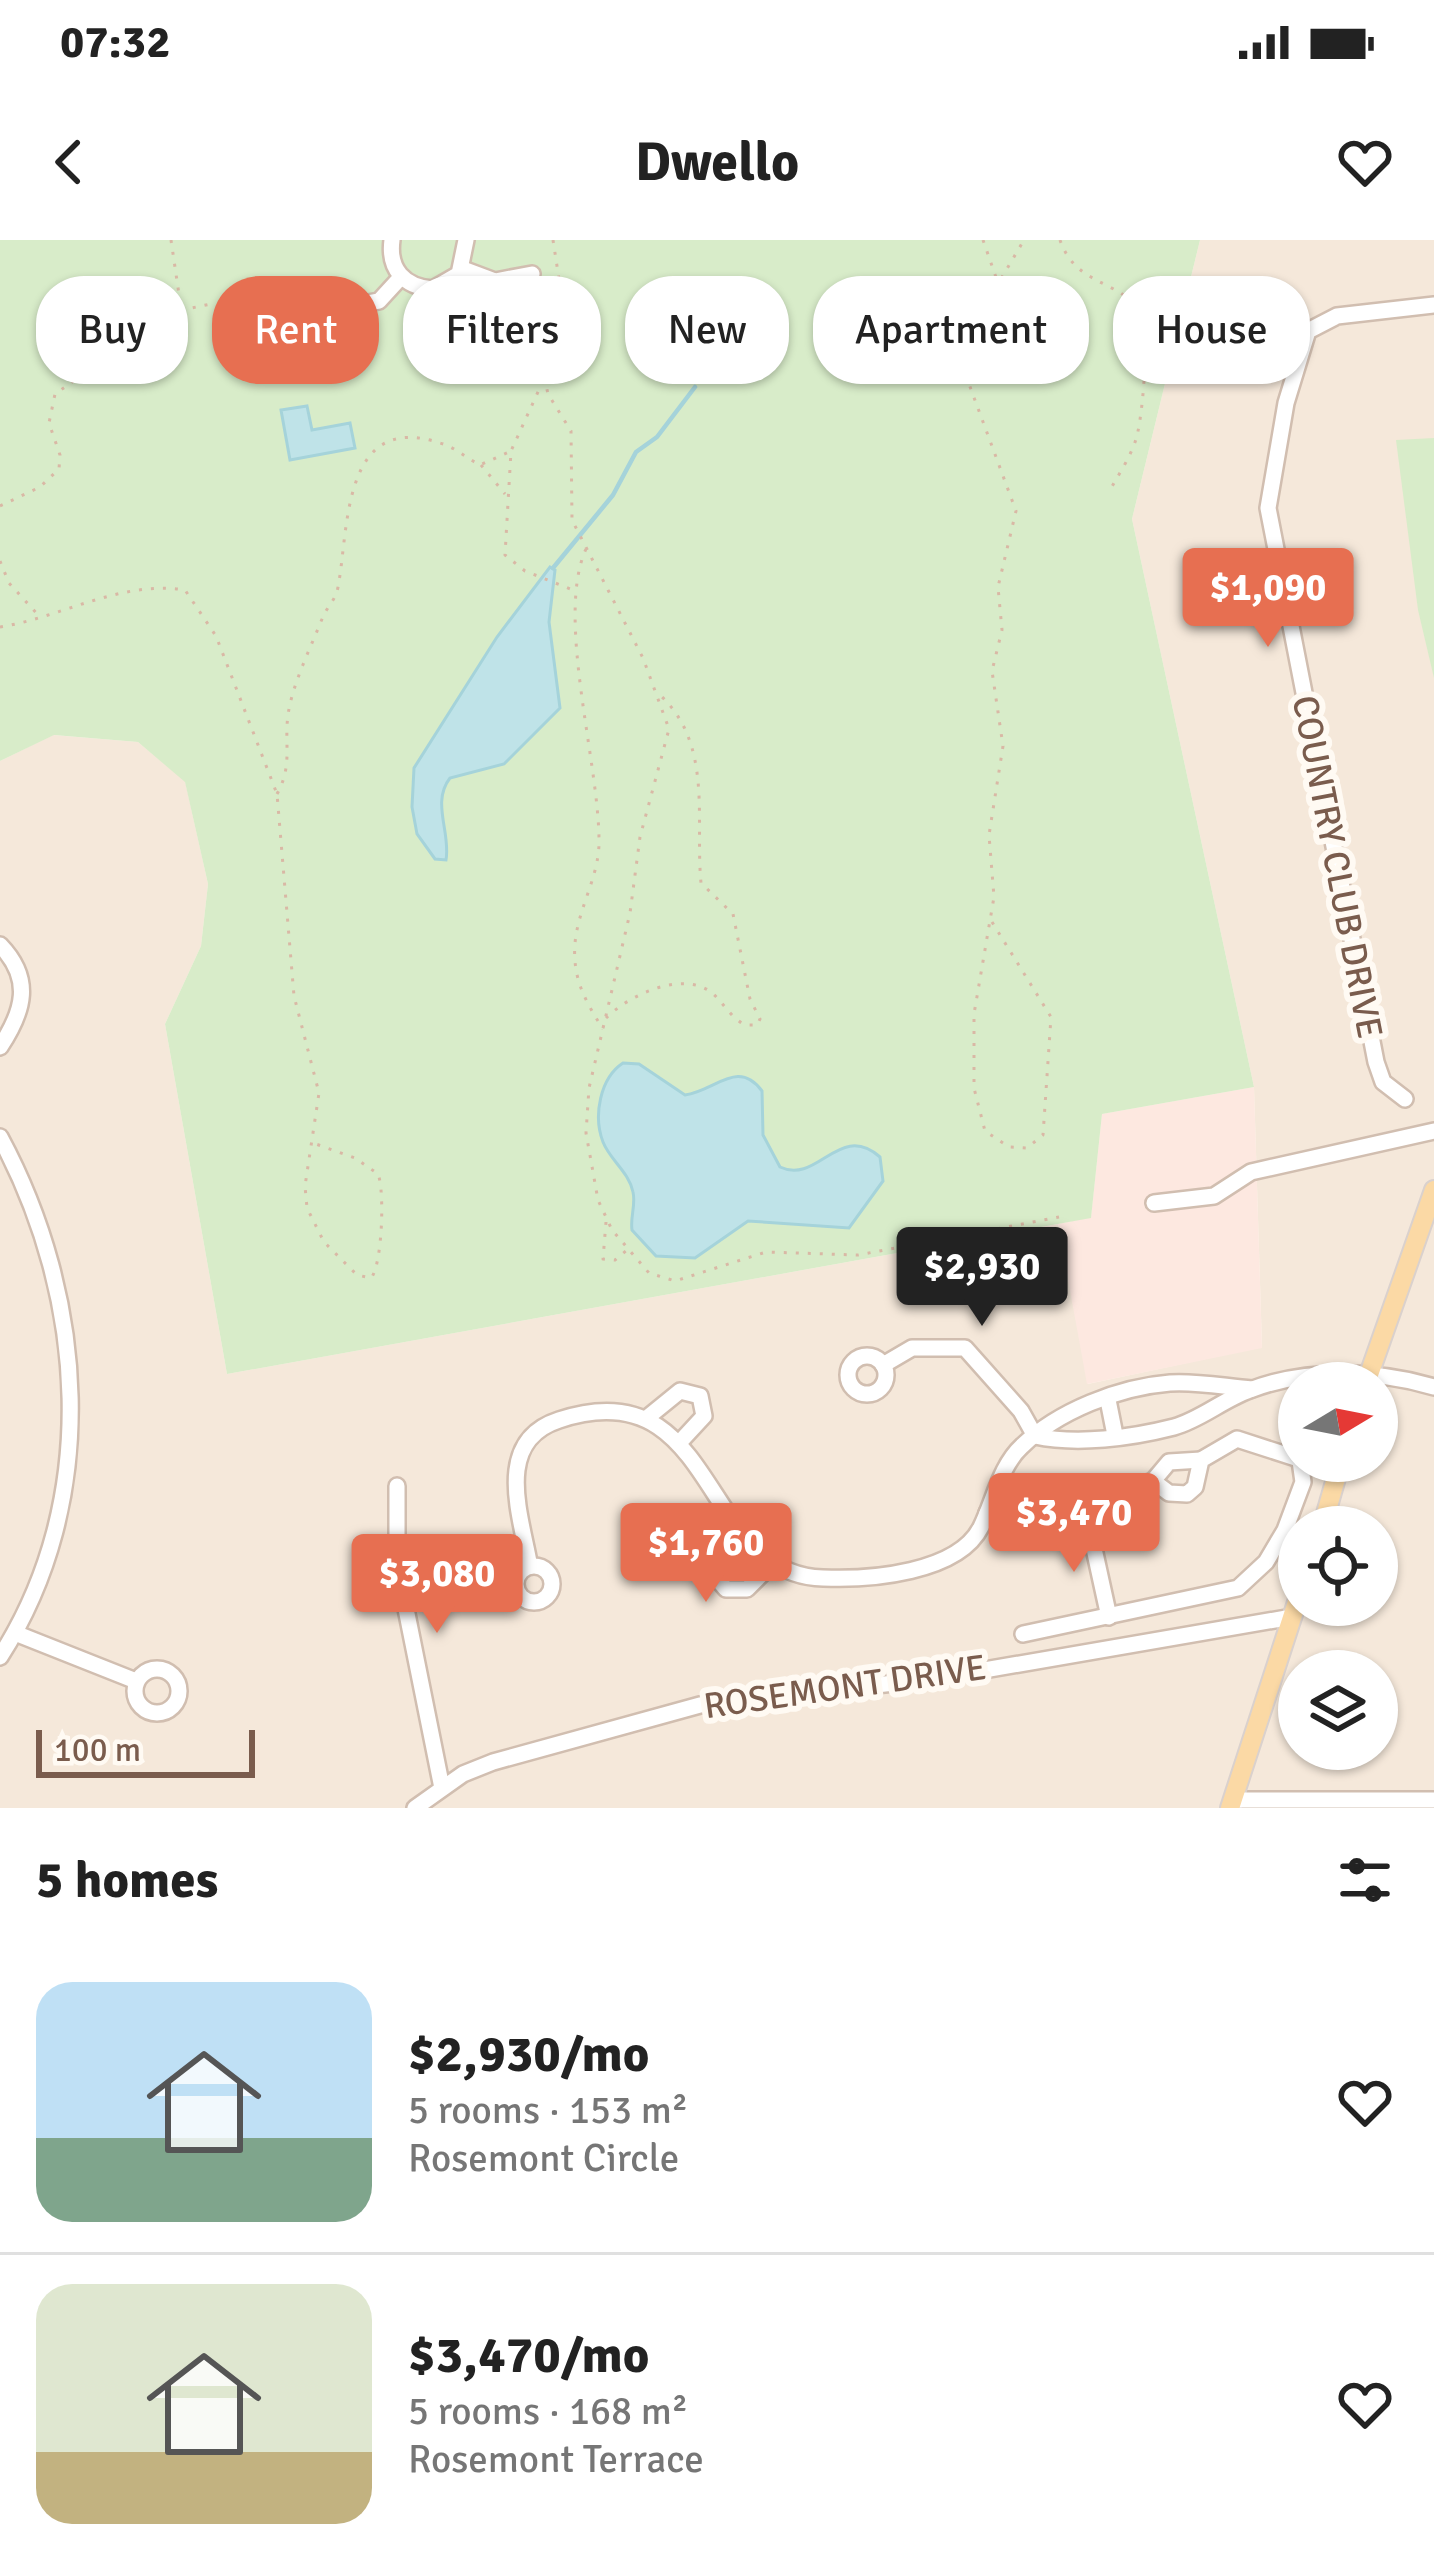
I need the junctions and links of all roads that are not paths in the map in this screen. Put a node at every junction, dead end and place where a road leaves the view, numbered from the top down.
1 (392, 240) edge
2 (466, 240) edge
3 (463, 269) junction
4 (532, 274) dead end
5 (401, 277) junction
6 (379, 301) edge
7 (1434, 305) edge
8 (0, 945) edge
9 (0, 1047) edge
10 (1405, 1099) dead end
11 (1434, 1131) edge
12 (0, 1137) edge
13 (1434, 1190) edge
14 (1154, 1203) dead end
15 (1373, 1362) edge
16 (883, 1365) dead end
17 (1398, 1377) edge
18 (1278, 1384) edge
19 (1434, 1387) edge
20 (1252, 1389) junction
21 (1108, 1400) junction
22 (648, 1417) junction
23 (1115, 1435) junction
24 (1035, 1436) junction
25 (680, 1443) junction
26 (1278, 1452) edge
27 (1201, 1460) junction
28 (1154, 1481) junction
29 (1303, 1482) edge
30 (397, 1486) dead end
31 (987, 1514) junction
32 (1079, 1516) junction
33 (749, 1538) junction
34 (776, 1561) junction
35 (530, 1562) dead end
36 (1108, 1617) junction
37 (1278, 1619) edge
38 (1289, 1626) edge
39 (15, 1633) junction
40 (1023, 1634) dead end
41 (0, 1657) edge
42 (136, 1682) dead end
43 (442, 1788) junction
44 (1434, 1800) edge
45 (1231, 1804) edge
46 (415, 1808) edge

1 - 5 street
2 - 3 street
3 - 4 street
3 - 5 street
5 - 6 street
7 - 10 street, COUNTRY CLUB DRIVE
8 - 9 street
11 - 14 street
12 - 39 street
13 - 15 main road
16 - 24 street
17 - 19 street
18 - 20 street
20 - 21 street
20 - 23 street
21 - 23 street
21 - 24 street
22 - 25 street
22 - 25 street
22 - 35 street
23 - 24 street
24 - 31 street
25 - 33 street
26 - 27 street
27 - 28 street
27 - 28 street
28 - 32 street
29 - 36 street
30 - 43 street
31 - 32 street
31 - 34 street
32 - 36 street
33 - 34 street
33 - 34 street
36 - 40 street
37 - 43 street, ROSEMONT DRIVE
38 - 45 main road
39 - 41 street
39 - 42 street
43 - 46 street, ROSEMONT DRIVE
44 - 45 street

